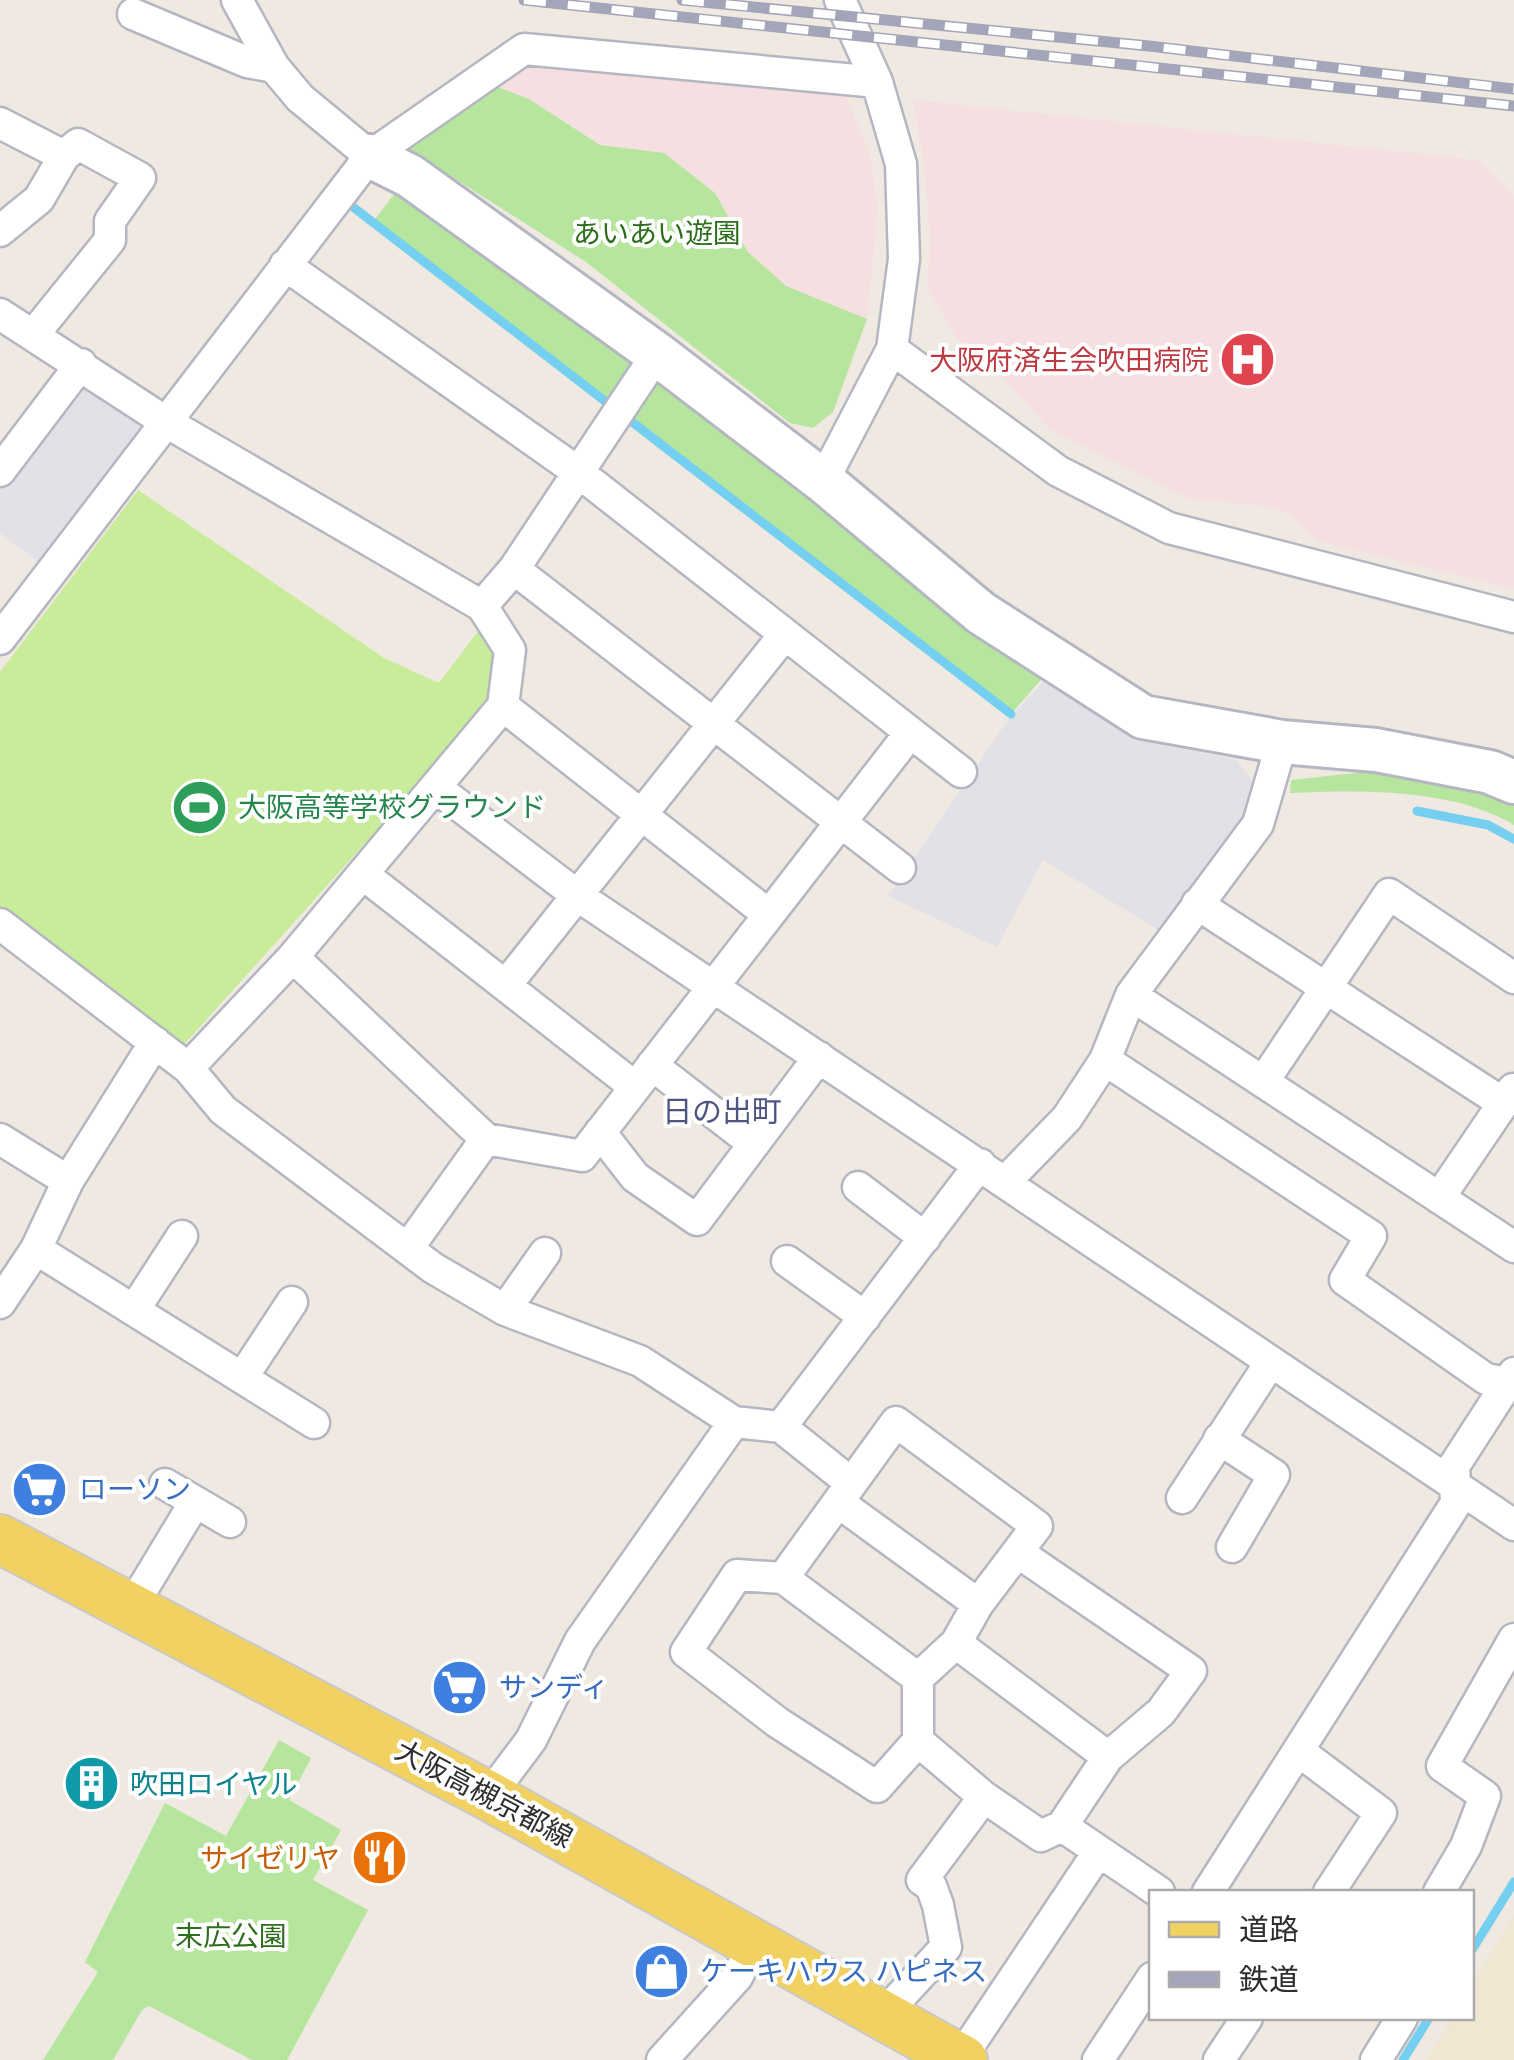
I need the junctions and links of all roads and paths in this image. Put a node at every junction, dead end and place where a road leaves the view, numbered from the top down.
1 (236, 0) edge
2 (840, 0) edge
3 (134, 14) dead end
4 (274, 67) junction
5 (877, 82) junction
6 (0, 124) edge
7 (64, 156) junction
8 (370, 156) junction
9 (0, 230) edge
10 (285, 265) junction
11 (0, 315) edge
12 (34, 334) junction
13 (892, 349) junction
14 (81, 364) junction
15 (647, 371) junction
16 (166, 422) junction
17 (0, 471) edge
18 (578, 472) junction
19 (823, 481) junction
20 (514, 569) junction
21 (482, 606) junction
22 (1514, 617) edge
23 (785, 634) junction
24 (0, 640) edge
25 (503, 706) junction
26 (715, 725) junction
27 (910, 733) junction
28 (1282, 742) junction
29 (961, 772) dead end
30 (1514, 782) edge
31 (435, 787) junction
32 (640, 814) junction
33 (841, 822) junction
34 (900, 868) dead end
35 (364, 874) junction
36 (578, 896) junction
37 (1197, 904) junction
38 (769, 915) junction
39 (0, 924) edge
40 (293, 957) junction
41 (1514, 978) edge
42 (506, 985) junction
43 (714, 987) junction
44 (1326, 988) junction
45 (1130, 995) junction
46 (155, 1042) junction
47 (819, 1057) junction
48 (1104, 1060) junction
49 (188, 1068) junction
50 (644, 1076) junction
51 (1262, 1082) junction
52 (1508, 1095) edge
53 (600, 1132) junction
54 (0, 1139) edge
55 (486, 1139) junction
56 (754, 1144) junction
57 (980, 1164) junction
58 (68, 1181) junction
59 (1006, 1182) junction
60 (858, 1187) dead end
61 (1439, 1198) junction
62 (182, 1236) dead end
63 (925, 1238) junction
64 (1514, 1247) edge
65 (36, 1248) junction
66 (408, 1248) junction
67 (545, 1253) dead end
68 (787, 1261) dead end
69 (292, 1302) dead end
70 (0, 1303) edge
71 (134, 1310) junction
72 (505, 1310) junction
73 (865, 1316) junction
74 (1270, 1363) junction
75 (242, 1378) junction
76 (1512, 1380) edge
77 (734, 1422) junction
78 (314, 1423) dead end
79 (781, 1427) junction
80 (1218, 1439) junction
81 (166, 1484) dead end
82 (1456, 1485) junction
83 (844, 1492) junction
84 (1182, 1498) dead end
85 (195, 1502) junction
86 (230, 1522) dead end
87 (1514, 1525) edge
88 (0, 1539) edge
89 (1232, 1547) dead end
90 (1019, 1553) junction
91 (782, 1578) junction
92 (978, 1604) junction
93 (131, 1608) junction
94 (1514, 1640) edge
95 (956, 1643) junction
96 (918, 1678) junction
97 (918, 1741) junction
98 (1300, 1752) junction
99 (1108, 1756) junction
100 (490, 1796) junction
101 (984, 1797) junction
102 (1062, 1826) junction
103 (1099, 1851) junction
104 (1157, 1890) edge
105 (1209, 1890) edge
106 (1330, 1890) edge
107 (1441, 1890) edge
108 (756, 1944) junction
109 (1149, 1983) edge
110 (884, 2014) junction
111 (1246, 2020) edge
112 (1401, 2020) edge
113 (962, 2059) edge
114 (662, 2060) edge
115 (1098, 2060) edge
116 (1219, 2060) edge
117 (1376, 2060) edge

1 - 4 street
2 - 5 street
3 - 4 street
4 - 8 street
5 - 8 street
5 - 13 street
6 - 7 street
7 - 9 street
7 - 12 street
8 - 10 street
8 - 15 street
10 - 16 street
10 - 18 street
11 - 12 street
12 - 14 street
13 - 19 street
13 - 22 street
14 - 16 street
14 - 17 street
15 - 18 street
15 - 19 street
16 - 21 street
16 - 24 street
18 - 20 street
18 - 23 street
19 - 28 street
20 - 21 street
20 - 26 street
21 - 25 street
23 - 26 street
23 - 27 street
25 - 31 street
25 - 32 street
26 - 32 street
26 - 33 street
27 - 29 street
27 - 33 street
28 - 30 street
28 - 37 street
31 - 35 street
31 - 36 street
32 - 36 street
32 - 38 street
33 - 34 street
33 - 38 street
35 - 40 street
35 - 42 street
36 - 42 street
36 - 43 street
37 - 44 street
37 - 45 street
38 - 43 street
39 - 46 street
40 - 49 street
40 - 55 street
41 - 44 street
42 - 50 street
43 - 47 street
43 - 50 street
44 - 51 street
44 - 52 street
45 - 48 street
45 - 51 street
46 - 49 street
46 - 58 street
47 - 56 street
47 - 57 street
48 - 59 street
48 - 76 street
49 - 66 street
50 - 53 street
50 - 56 street
51 - 61 street
52 - 61 street
53 - 55 street
53 - 56 street
54 - 58 street
55 - 66 street
57 - 59 street
57 - 63 street
58 - 65 street
59 - 74 street
60 - 63 street
61 - 64 street
62 - 71 street
63 - 73 street
65 - 70 street
65 - 71 street
66 - 72 street
67 - 72 street
68 - 73 street
69 - 75 street
71 - 75 street
72 - 77 street
73 - 79 street
74 - 80 street
74 - 82 street
75 - 78 street
76 - 82 street
77 - 79 street
77 - 100 street
79 - 83 street
80 - 84 street
80 - 89 street
81 - 85 street
82 - 87 street
82 - 98 street
83 - 90 street
83 - 91 street
83 - 92 street
85 - 86 street
85 - 93 street
88 - 93 main road, 大阪高槻京都線
90 - 92 street
90 - 99 street
91 - 96 street
91 - 97 street
92 - 95 street
93 - 100 main road, 大阪高槻京都線
94 - 107 street
95 - 96 street
95 - 99 street
96 - 97 street
97 - 101 street
98 - 105 street
98 - 106 street
99 - 102 street
100 - 108 main road, 大阪高槻京都線
101 - 102 street
101 - 110 street
102 - 103 street
103 - 104 street
103 - 113 street
108 - 110 main road, 大阪高槻京都線
108 - 114 street
109 - 115 street
110 - 113 main road, 大阪高槻京都線
111 - 116 street
112 - 117 street

